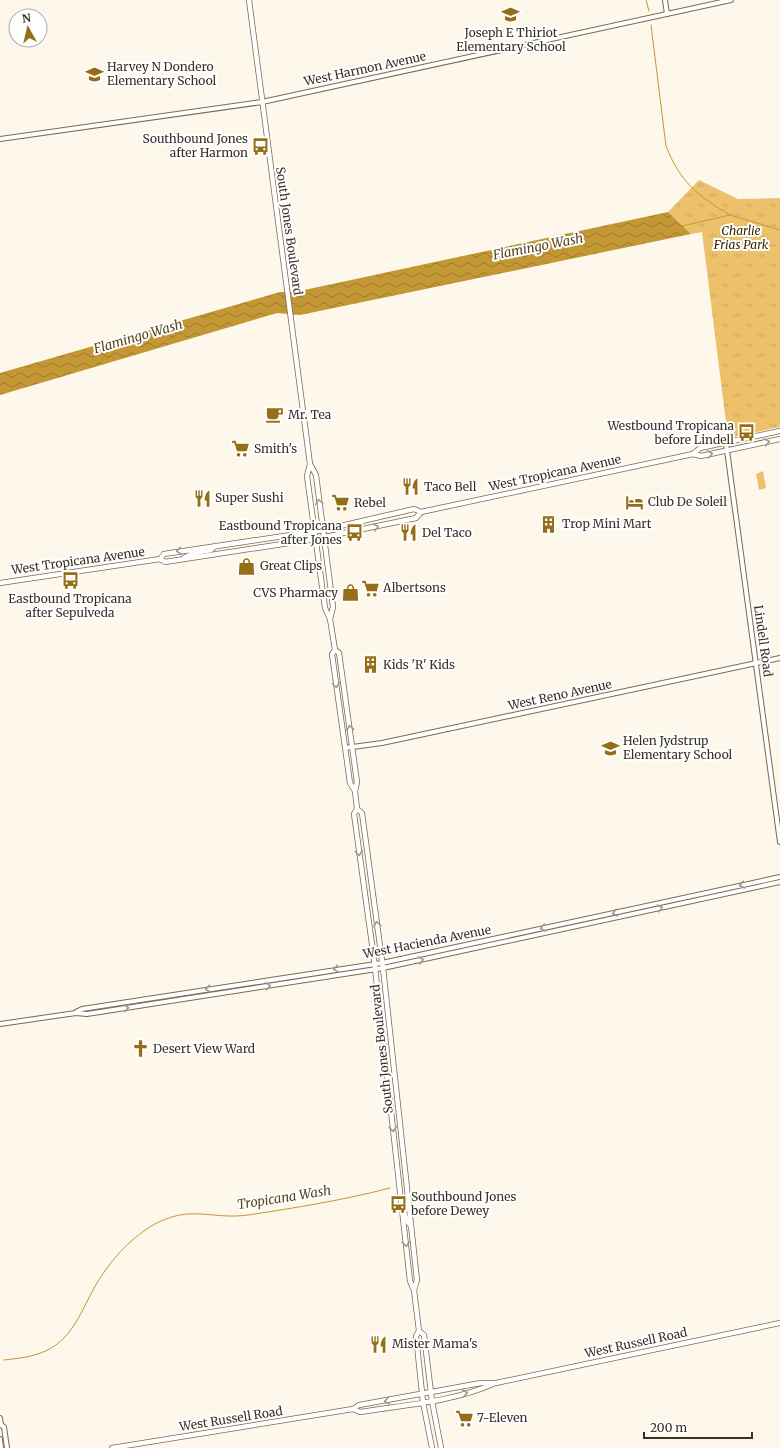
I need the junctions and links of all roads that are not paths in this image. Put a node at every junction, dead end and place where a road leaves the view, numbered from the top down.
1 (249, 0) edge
2 (665, 0) edge
3 (732, 0) edge
4 (667, 14) junction
5 (262, 102) junction
6 (0, 139) edge
7 (780, 431) edge
8 (780, 439) edge
9 (726, 443) junction
10 (727, 450) junction
11 (693, 454) junction
12 (310, 464) junction
13 (421, 512) junction
14 (323, 530) junction
15 (314, 531) junction
16 (324, 538) junction
17 (316, 539) junction
18 (215, 546) junction
19 (160, 559) junction
20 (182, 559) junction
21 (0, 583) edge
22 (330, 619) junction
23 (335, 650) junction
24 (780, 658) edge
25 (756, 663) junction
26 (352, 747) junction
27 (345, 748) junction
28 (355, 791) junction
29 (357, 809) junction
30 (780, 842) edge
31 (369, 865) junction
32 (361, 867) junction
33 (780, 877) edge
34 (780, 882) edge
35 (375, 963) junction
36 (383, 966) junction
37 (375, 969) junction
38 (322, 972) junction
39 (323, 978) junction
40 (250, 983) junction
41 (251, 988) junction
42 (111, 1005) junction
43 (111, 1010) junction
44 (76, 1013) junction
45 (1, 1024) edge
46 (402, 1206) junction
47 (412, 1226) junction
48 (414, 1290) junction
49 (780, 1323) edge
50 (419, 1331) junction
51 (496, 1383) junction
52 (431, 1394) junction
53 (422, 1395) junction
54 (432, 1401) junction
55 (423, 1402) junction
56 (353, 1410) junction
57 (0, 1418) edge
58 (0, 1426) edge
59 (0, 1439) edge
60 (1, 1448) edge
61 (7, 1448) edge
62 (112, 1448) edge
63 (432, 1448) edge
64 (441, 1448) edge

1 - 5 main road, South Jones Boulevard
2 - 4 main road
3 - 4 main road, West Harmon Avenue
4 - 5 main road, West Harmon Avenue
5 - 6 main road, West Harmon Avenue
5 - 12 main road, South Jones Boulevard
7 - 9 main road, West Tropicana Avenue
10 -> 8 main road, West Tropicana Avenue
9 - 10 main road, Lindell Road
9 - 11 main road, West Tropicana Avenue
11 -> 10 main road, West Tropicana Avenue
10 - 25 main road, Lindell Road
11 - 13 main road, West Tropicana Avenue
14 -> 12 main road, South Jones Boulevard
12 - 15 main road, South Jones Boulevard
13 - 14 main road, West Tropicana Avenue
16 -> 13 main road, West Tropicana Avenue
14 - 15 main road, West Tropicana Avenue
14 - 16 main road, South Jones Boulevard
15 - 17 main road, South Jones Boulevard
15 - 18 main road, West Tropicana Avenue
16 - 17 main road, West Tropicana Avenue
16 - 22 main road, South Jones Boulevard
17 - 20 main road, West Tropicana Avenue
17 - 22 main road, South Jones Boulevard
18 -> 19 main road, West Tropicana Avenue
18 - 20 main road
19 - 20 main road, West Tropicana Avenue
19 - 21 main road, West Tropicana Avenue
22 - 23 main road, South Jones Boulevard
26 -> 23 main road, South Jones Boulevard
23 -> 27 main road, South Jones Boulevard
24 - 25 main road, West Reno Avenue
25 - 26 main road, West Reno Avenue
25 - 30 main road, Lindell Road
26 - 27 main road, West Reno Avenue
26 - 28 main road, South Jones Boulevard
27 - 28 main road, South Jones Boulevard
28 - 29 main road, South Jones Boulevard
29 - 31 main road, South Jones Boulevard
29 -> 32 main road, South Jones Boulevard
31 - 32 main road
36 -> 31 main road, South Jones Boulevard
32 - 35 main road, South Jones Boulevard
33 -> 36 main road, West Hacienda Avenue
36 -> 34 main road, West Hacienda Avenue
35 - 36 main road, West Hacienda Avenue
35 - 37 main road, South Jones Boulevard
35 -> 38 main road, West Hacienda Avenue
36 - 37 main road, West Hacienda Avenue
36 - 47 main road, South Jones Boulevard
37 - 39 main road, West Hacienda Avenue
37 -> 46 main road, South Jones Boulevard
38 - 39 main road
38 - 40 main road, West Hacienda Avenue
41 -> 39 main road, West Hacienda Avenue
40 - 41 main road
40 -> 42 main road, West Hacienda Avenue
43 -> 41 main road, West Hacienda Avenue
42 - 43 main road
42 - 44 main road, West Hacienda Avenue
43 - 44 main road, West Hacienda Avenue
44 - 45 main road, West Hacienda Avenue
46 - 47 main road
46 -> 48 main road, South Jones Boulevard
47 - 48 main road, South Jones Boulevard
48 - 50 main road, South Jones Boulevard
49 - 51 main road, West Russell Road
50 - 52 main road, South Jones Boulevard
50 - 53 main road, South Jones Boulevard
51 - 52 main road, West Russell Road
54 -> 51 main road, West Russell Road
52 - 53 main road, West Russell Road
52 - 54 main road, South Jones Boulevard
53 - 55 main road, South Jones Boulevard
53 -> 56 main road, West Russell Road
54 - 55 main road, West Russell Road
54 - 64 main road, South Jones Boulevard
55 - 56 main road, West Russell Road
55 - 63 main road, South Jones Boulevard
56 - 62 main road, West Russell Road
57 - 58 main road
58 - 61 main road
59 - 60 main road

